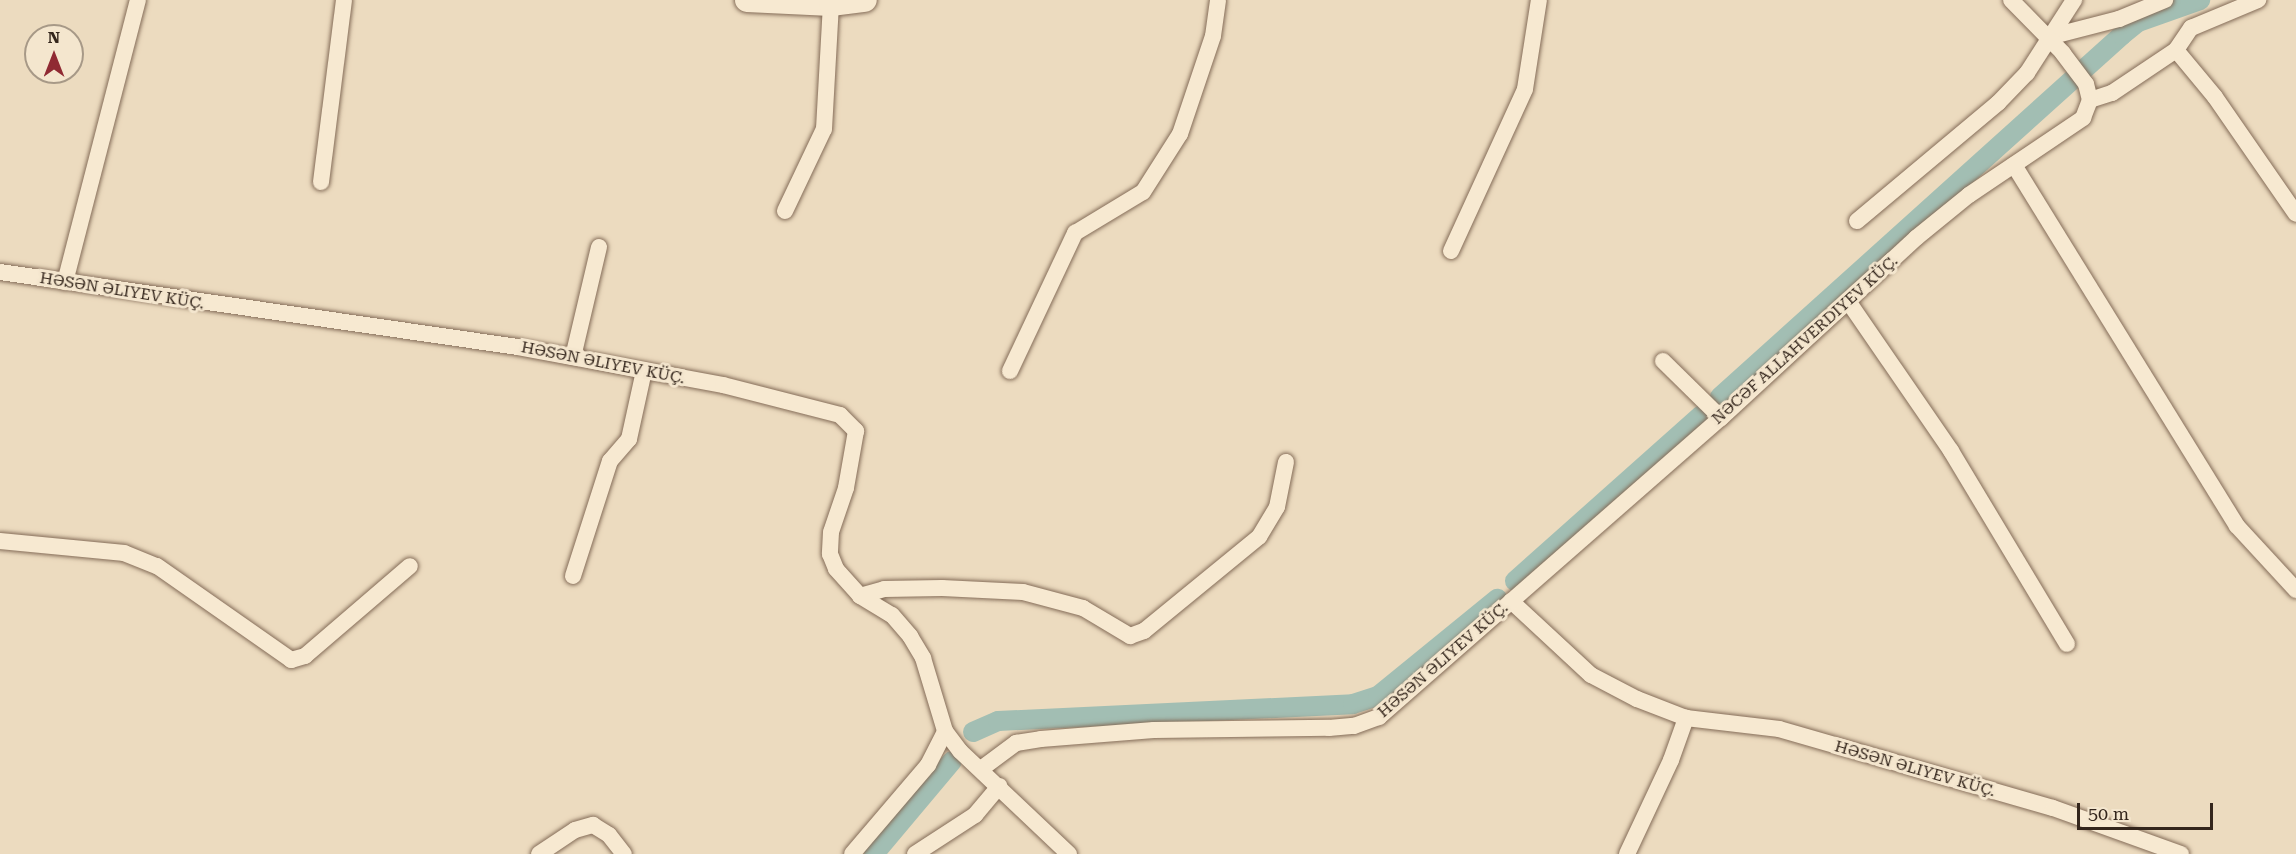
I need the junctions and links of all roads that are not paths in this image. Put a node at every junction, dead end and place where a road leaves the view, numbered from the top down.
1 (138, 0) edge
2 (344, 0) edge
3 (747, 0) edge
4 (866, 0) edge
5 (1218, 0) edge
6 (1539, 0) edge
7 (2011, 0) edge
8 (2074, 0) edge
9 (2165, 0) edge
10 (2258, 0) edge
11 (831, 4) junction
12 (2049, 37) junction
13 (2176, 50) junction
14 (2088, 92) junction
15 (2014, 165) junction
16 (321, 182) dead end
17 (785, 211) dead end
18 (2296, 214) edge
19 (1857, 221) dead end
20 (599, 247) dead end
21 (1451, 251) dead end
22 (0, 272) edge
23 (65, 282) junction
24 (1848, 301) junction
25 (573, 357) junction
26 (1663, 361) dead end
27 (644, 370) junction
28 (1010, 370) dead end
29 (1720, 418) junction
30 (1286, 462) dead end
31 (0, 541) edge
32 (410, 566) dead end
33 (573, 576) dead end
34 (2296, 590) edge
35 (860, 596) junction
36 (1511, 601) junction
37 (2067, 644) dead end
38 (1686, 718) junction
39 (945, 731) junction
40 (981, 770) junction
41 (999, 786) junction
42 (539, 854) edge
43 (624, 854) edge
44 (852, 854) edge
45 (915, 854) edge
46 (1068, 854) edge
47 (1627, 854) edge
48 (2181, 854) edge

1 - 23 street
2 - 16 street
3 - 11 street
4 - 11 street
5 - 28 street
6 - 21 street
7 - 12 street
8 - 12 street
9 - 12 street
10 - 13 street
11 - 17 street
12 - 14 street
12 - 19 street
13 - 14 street
13 - 18 street
14 - 15 street, NƏCƏF ALLAHVERDIYEV KÜÇ.
15 - 24 street, NƏCƏF ALLAHVERDIYEV KÜÇ.
15 - 34 street
20 - 25 street
22 - 23 street, HƏSƏN ƏLIYEV KÜÇ.
23 - 25 street, HƏSƏN ƏLIYEV KÜÇ.
24 - 29 street, NƏCƏF ALLAHVERDIYEV KÜÇ.
24 - 37 street
25 - 27 street, HƏSƏN ƏLIYEV KÜÇ.
26 - 29 street
27 - 33 street
27 - 35 street, HƏSƏN ƏLIYEV KÜÇ.
29 - 36 street, NƏCƏF ALLAHVERDIYEV KÜÇ.
30 - 35 street
31 - 32 street
35 - 39 street, HƏSƏN ƏLIYEV KÜÇ.
36 - 38 street, HƏSƏN ƏLIYEV KÜÇ.
36 - 40 street, HƏSƏN ƏLIYEV KÜÇ.
38 - 47 street
38 - 48 street, HƏSƏN ƏLIYEV KÜÇ.
39 - 40 street
39 - 44 street
40 - 41 street
41 - 45 street
41 - 46 street
42 - 43 street

